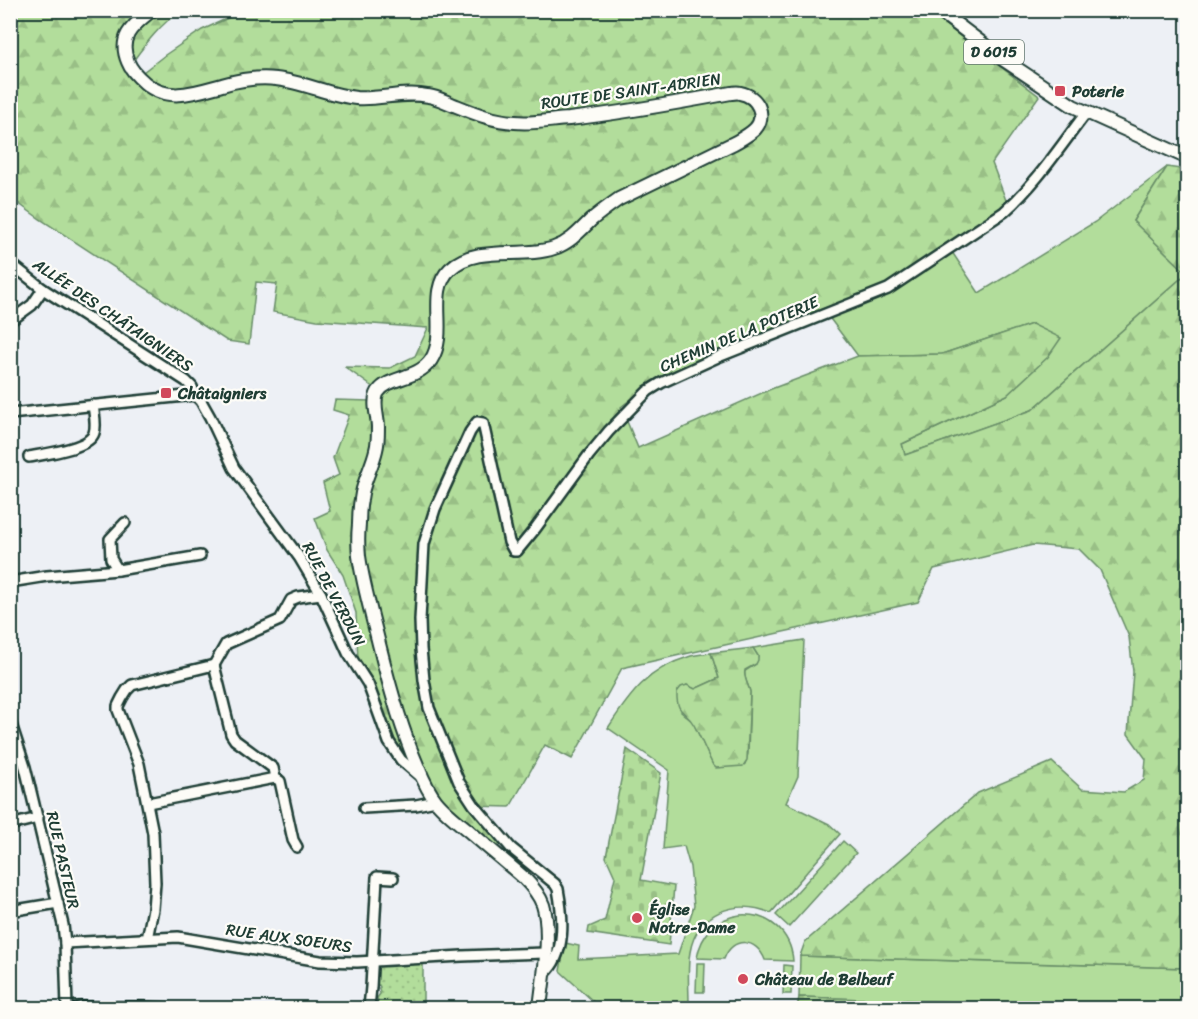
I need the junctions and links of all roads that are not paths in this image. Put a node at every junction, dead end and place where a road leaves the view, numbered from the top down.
1 (152, 10) edge
2 (938, 10) edge
3 (1086, 113) junction
4 (1188, 156) edge
5 (10, 263) edge
6 (42, 289) junction
7 (10, 321) edge
8 (195, 395) junction
9 (93, 405) junction
10 (10, 414) edge
11 (29, 457) dead end
12 (125, 523) dead end
13 (200, 556) dead end
14 (117, 570) junction
15 (10, 582) edge
16 (321, 594) junction
17 (214, 665) junction
18 (10, 721) edge
19 (275, 778) junction
20 (423, 779) junction
21 (436, 801) junction
22 (148, 803) junction
23 (364, 808) dead end
24 (38, 818) junction
25 (10, 825) edge
26 (297, 847) dead end
27 (393, 878) dead end
28 (58, 903) junction
29 (10, 910) edge
30 (149, 938) junction
31 (65, 943) junction
32 (545, 953) junction
33 (372, 962) junction
34 (544, 974) junction
35 (67, 1008) edge
36 (78, 1008) edge
37 (167, 1008) edge
38 (369, 1008) edge
39 (540, 1008) edge

1 - 20 main road, ROUTE DE SAINT-ADRIEN
2 - 3 main road, D 6015
3 - 4 main road, D 6015
3 - 34 street, CHEMIN DE LA POTERIE
5 - 6 street, ALLÉE DES CHÂTAIGNIERS
6 - 7 street
6 - 8 street, ALLÉE DES CHÂTAIGNIERS
8 - 9 street
8 - 16 street, RUE DE VERDUN
9 - 10 street
9 - 11 street
12 - 14 street
13 - 14 street
14 - 15 street
16 - 17 street
16 - 20 street, RUE DE VERDUN
17 - 19 street
17 - 22 street
18 - 24 street, RUE PASTEUR
19 - 22 street
19 - 26 street
20 - 21 main road
21 - 23 street
21 - 32 main road
22 - 30 street
24 - 25 street
24 - 28 street, RUE PASTEUR
27 - 33 street
28 - 29 street
28 - 31 street, RUE PASTEUR
30 - 31 street, RUE AUX SOEURS
30 - 33 street, RUE AUX SOEURS
31 - 35 street, RUE PASTEUR
32 - 33 street, RUE AUX SOEURS
32 - 34 main road
33 - 38 street
34 - 39 main road
36 - 37 street

